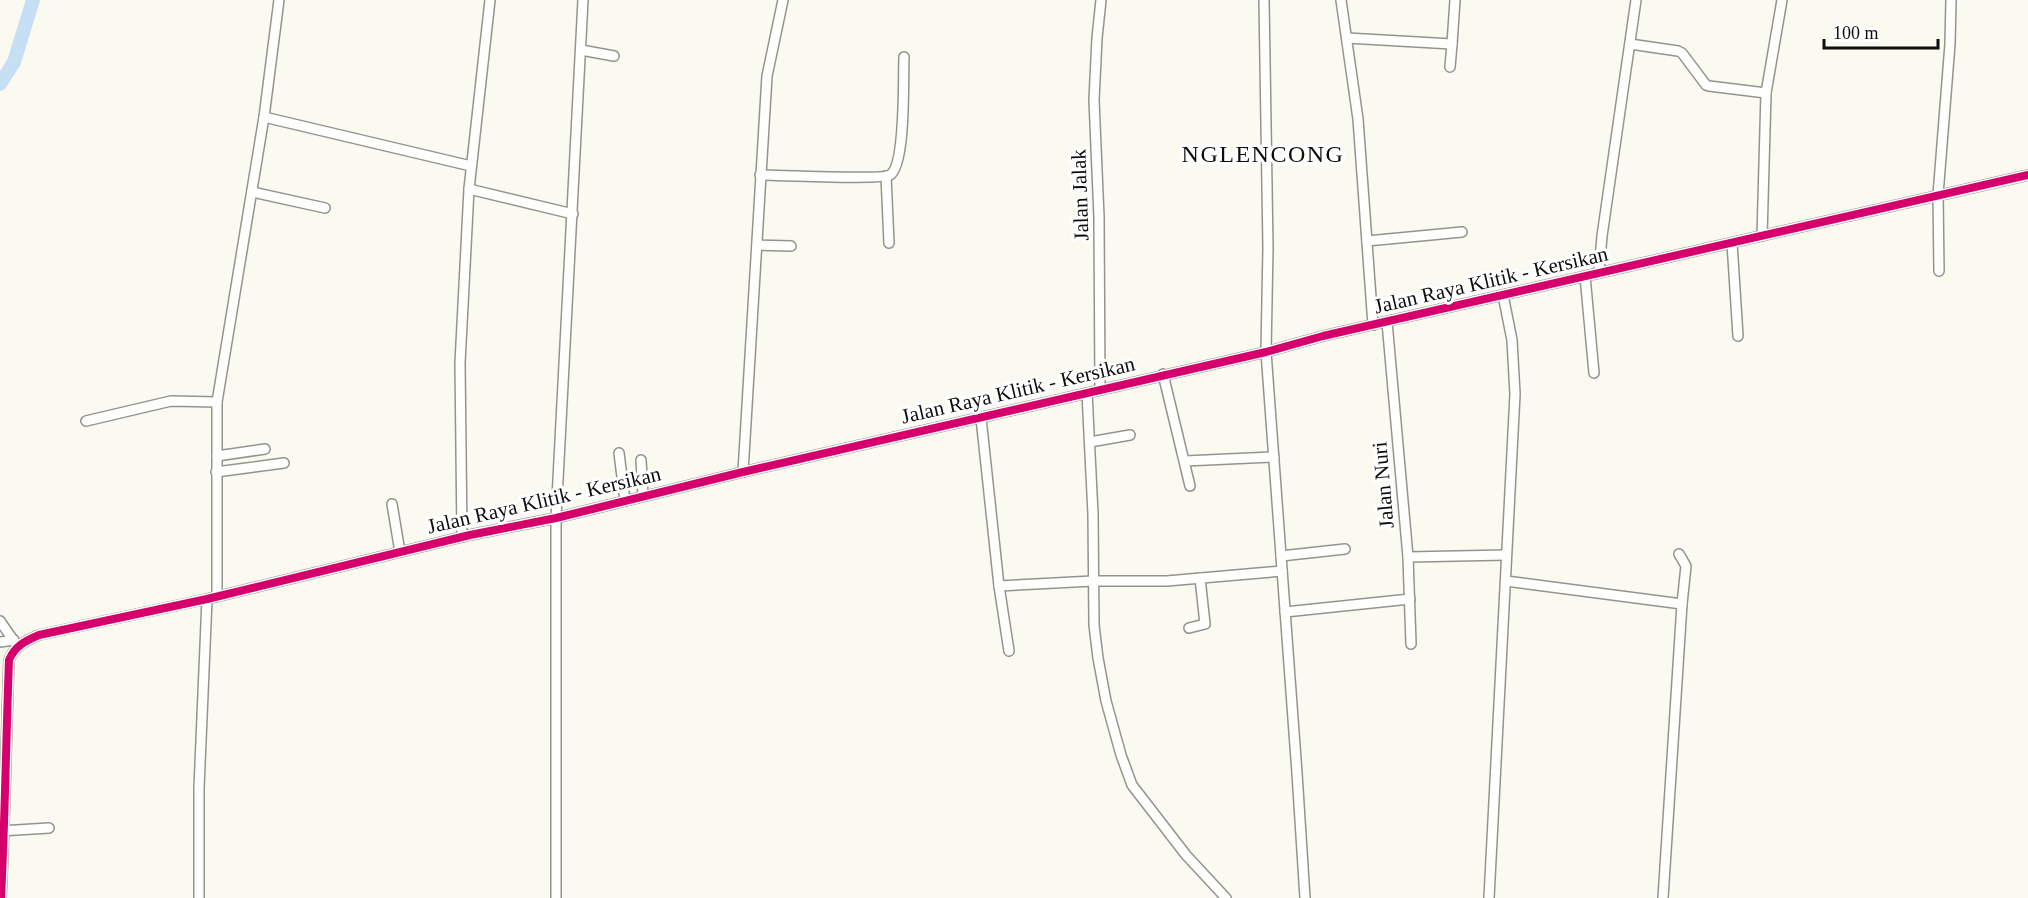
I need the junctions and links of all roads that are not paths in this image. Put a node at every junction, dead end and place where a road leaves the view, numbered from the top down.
1 (279, 0) edge
2 (490, 0) edge
3 (583, 0) edge
4 (783, 0) edge
5 (1101, 0) edge
6 (1264, 0) edge
7 (1341, 0) edge
8 (1455, 0) edge
9 (1636, 0) edge
10 (1782, 0) edge
11 (1952, 0) edge
12 (1347, 39) junction
13 (1452, 44) junction
14 (1630, 44) junction
15 (581, 50) junction
16 (614, 56) dead end
17 (904, 57) dead end
18 (1450, 67) dead end
19 (1766, 93) junction
20 (264, 117) junction
21 (471, 166) junction
22 (760, 175) junction
23 (2028, 175) edge
24 (886, 176) junction
25 (469, 189) junction
26 (252, 192) junction
27 (1938, 195) junction
28 (325, 208) dead end
29 (573, 214) junction
30 (1462, 232) dead end
31 (1762, 236) junction
32 (1367, 241) junction
33 (889, 243) dead end
34 (1732, 243) junction
35 (757, 245) junction
36 (791, 246) dead end
37 (1939, 271) dead end
38 (1599, 272) junction
39 (1585, 276) junction
40 (1503, 296) junction
41 (1387, 322) junction
42 (1373, 325) junction
43 (1738, 336) dead end
44 (1266, 352) junction
45 (1163, 374) junction
46 (1594, 374) dead end
47 (1100, 390) junction
48 (1087, 393) junction
49 (217, 402) junction
50 (981, 418) junction
51 (86, 422) dead end
52 (1130, 435) dead end
53 (1090, 442) junction
54 (265, 449) dead end
55 (619, 453) dead end
56 (217, 456) junction
57 (1274, 458) junction
58 (641, 460) dead end
59 (1185, 461) junction
60 (284, 463) dead end
61 (216, 472) junction
62 (743, 472) junction
63 (1190, 486) dead end
64 (643, 496) junction
65 (625, 501) junction
66 (392, 504) dead end
67 (556, 518) junction
68 (462, 537) junction
69 (1345, 549) dead end
70 (400, 552) junction
71 (1678, 554) dead end
72 (1506, 555) junction
73 (1281, 556) junction
74 (1408, 557) junction
75 (1282, 571) junction
76 (1200, 578) junction
77 (1093, 581) junction
78 (1506, 581) junction
79 (999, 586) junction
80 (212, 597) junction
81 (1410, 599) junction
82 (1682, 604) junction
83 (1285, 612) junction
84 (0, 621) edge
85 (1189, 628) dead end
86 (0, 642) edge
87 (16, 643) junction
88 (1410, 644) dead end
89 (1009, 651) dead end
90 (49, 828) dead end
91 (2, 831) edge
92 (1, 898) edge
93 (199, 898) edge
94 (556, 898) edge
95 (1226, 898) edge
96 (1305, 898) edge
97 (1489, 898) edge
98 (1663, 898) edge

1 - 20 street
2 - 21 street
3 - 15 street
4 - 22 street
5 - 47 street, Jalan Jalak
6 - 44 street
7 - 12 street
8 - 13 street
9 - 14 street
10 - 19 street
11 - 27 street
12 - 13 street
12 - 32 street
13 - 18 street
14 - 19 street
14 - 38 street
15 - 16 street
15 - 29 street
17 - 24 street
19 - 31 street
20 - 21 street
20 - 26 street
21 - 25 street
22 - 24 street
22 - 35 street
23 - 27 street, Jalan Raya Klitik - Kersikan
24 - 33 street
25 - 29 street
25 - 68 street
26 - 28 street
26 - 49 street
27 - 31 street, Jalan Raya Klitik - Kersikan
27 - 37 street
29 - 67 street
30 - 32 street
31 - 34 street, Jalan Raya Klitik - Kersikan
32 - 42 street
34 - 38 street, Jalan Raya Klitik - Kersikan
34 - 43 street
35 - 36 street
35 - 62 street
38 - 39 street, Jalan Raya Klitik - Kersikan
39 - 40 street, Jalan Raya Klitik - Kersikan
39 - 46 street
40 - 41 street, Jalan Raya Klitik - Kersikan
40 - 72 street
41 - 42 street, Jalan Raya Klitik - Kersikan
41 - 74 street, Jalan Nuri
42 - 44 street, Jalan Raya Klitik - Kersikan
44 - 45 street, Jalan Raya Klitik - Kersikan
44 - 57 street
45 - 47 street, Jalan Raya Klitik - Kersikan
45 - 59 street
47 - 48 street, Jalan Raya Klitik - Kersikan
48 - 50 street, Jalan Raya Klitik - Kersikan
48 - 53 street
49 - 51 street
49 - 56 street
50 - 62 street, Jalan Raya Klitik - Kersikan
50 - 79 street
52 - 53 street
53 - 77 street
54 - 56 street
55 - 65 street
56 - 61 street
57 - 59 street
57 - 73 street
58 - 64 street
59 - 63 street
60 - 61 street
61 - 80 street
62 - 64 street, Jalan Raya Klitik - Kersikan
64 - 65 street, Jalan Raya Klitik - Kersikan
65 - 67 street, Jalan Raya Klitik - Kersikan
66 - 70 street
67 - 68 street, Jalan Raya Klitik - Kersikan
67 - 94 street
68 - 70 street, Jalan Raya Klitik - Kersikan
69 - 73 street
70 - 80 street, Jalan Raya Klitik - Kersikan
71 - 82 street
72 - 74 street
72 - 78 street
73 - 75 street
74 - 81 street, Jalan Nuri
75 - 76 street
75 - 83 street
76 - 77 street
76 - 85 street
77 - 79 street
77 - 95 street
78 - 82 street
78 - 97 street
79 - 89 street
80 - 87 street, Jalan Raya Klitik - Kersikan
80 - 93 street
81 - 83 street
81 - 88 street, Jalan Nuri
82 - 98 street
83 - 96 street
84 - 87 street
86 - 87 street, Jalan Raya Klitik - Kersikan
87 - 91 street
90 - 91 street
91 - 92 street

